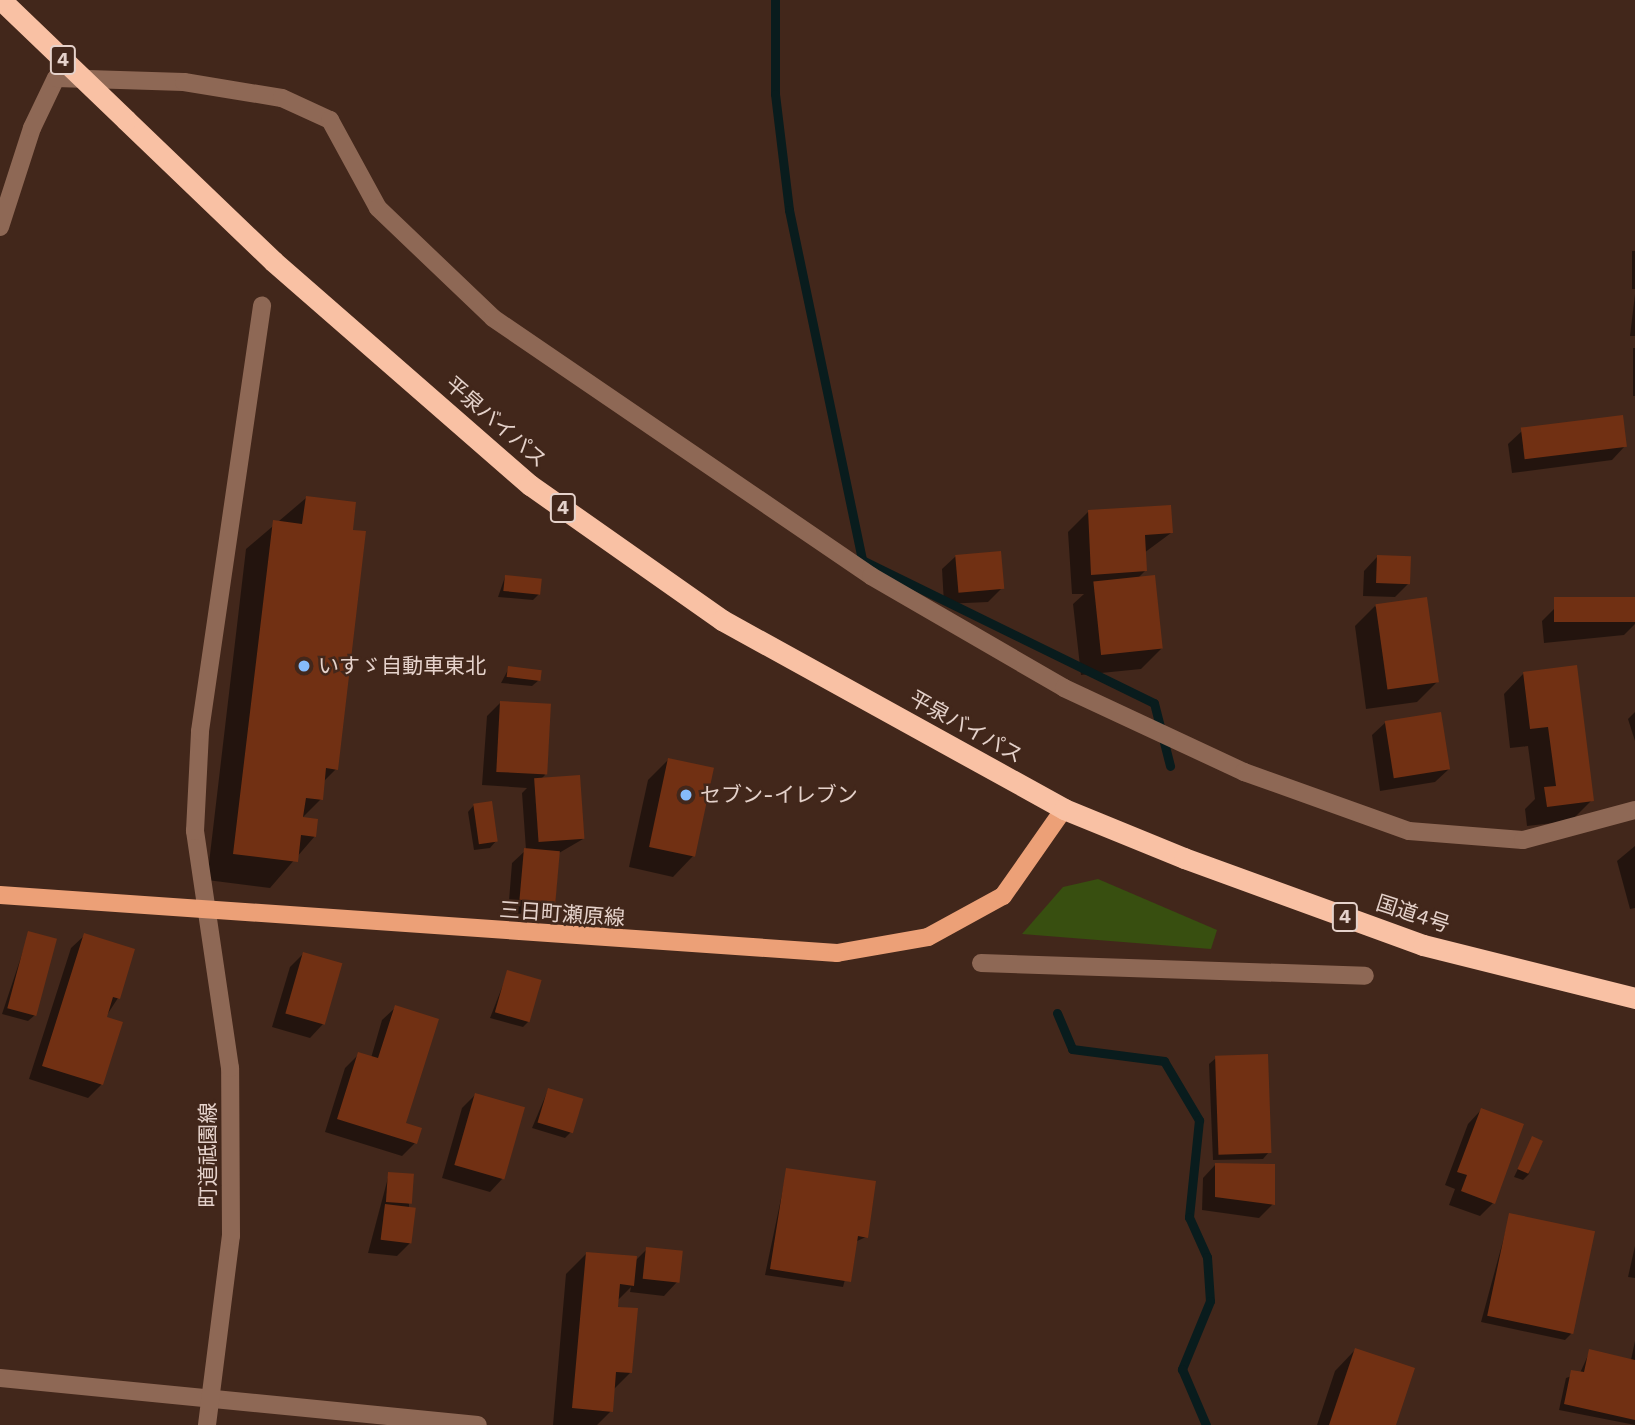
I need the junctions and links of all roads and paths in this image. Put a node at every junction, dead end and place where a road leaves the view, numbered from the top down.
1 (1, 0) edge
2 (0, 227) edge
3 (262, 305) dead end
4 (1064, 809) junction
5 (1635, 810) edge
6 (0, 895) edge
7 (208, 911) junction
8 (981, 962) dead end
9 (1365, 976) dead end
10 (1635, 998) edge
11 (0, 1378) edge
12 (212, 1399) junction
13 (209, 1425) edge
14 (478, 1425) edge

1 - 4 highway, 平泉バイパス / 4, bridge
2 - 5 street
3 - 7 street, 町道祗園線
4 - 7 main road, 三日町瀬原線
4 - 10 highway, 国道4号 / 4
6 - 7 main road, 三日町瀬原線
7 - 12 street, 町道祗園線
8 - 9 street
11 - 12 street
12 - 13 street, 町道祗園線
12 - 14 street

